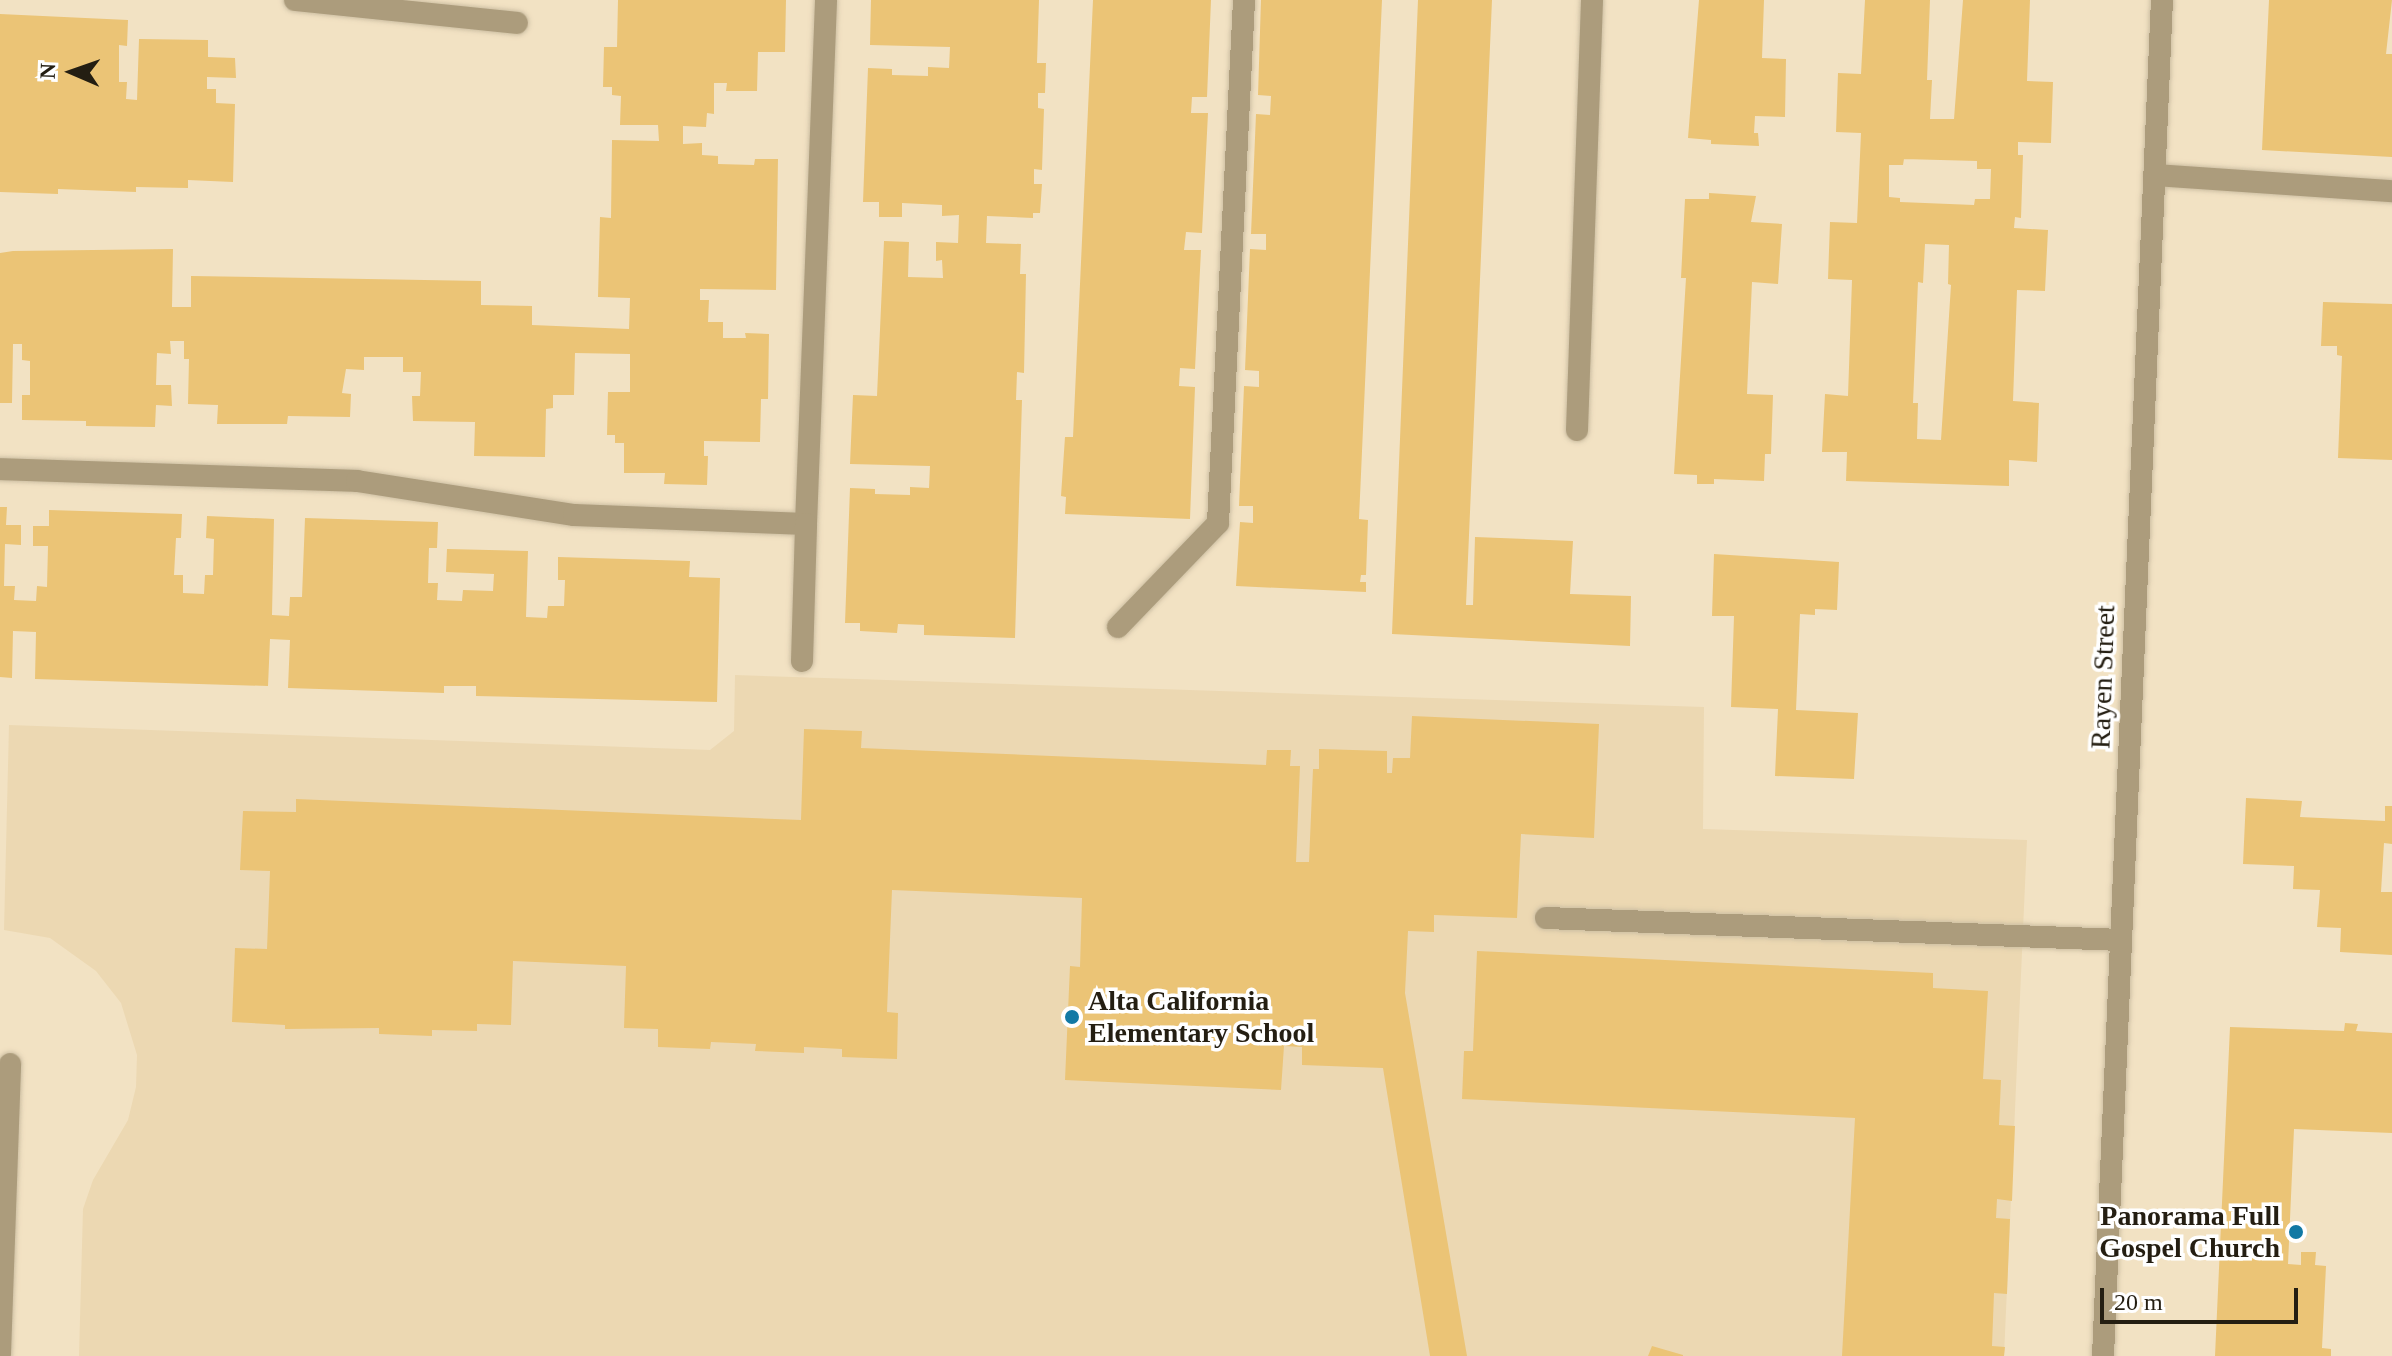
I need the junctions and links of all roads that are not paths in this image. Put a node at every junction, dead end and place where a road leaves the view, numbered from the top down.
1 (295, 0) edge
2 (826, 0) edge
3 (1244, 0) edge
4 (1592, 0) edge
5 (2162, 0) edge
6 (517, 23) dead end
7 (2155, 175) junction
8 (2392, 191) edge
9 (1577, 430) dead end
10 (0, 469) edge
11 (806, 524) junction
12 (1118, 627) dead end
13 (802, 661) dead end
14 (1546, 918) dead end
15 (2121, 940) junction
16 (10, 1064) dead end
17 (0, 1354) edge
18 (2103, 1356) edge

1 - 6 street
2 - 11 street
3 - 12 street
4 - 9 street
5 - 7 street, Rayen Street
7 - 8 street
7 - 15 street, Rayen Street
10 - 11 street
11 - 13 street
14 - 15 street
15 - 18 street, Rayen Street
16 - 17 street

